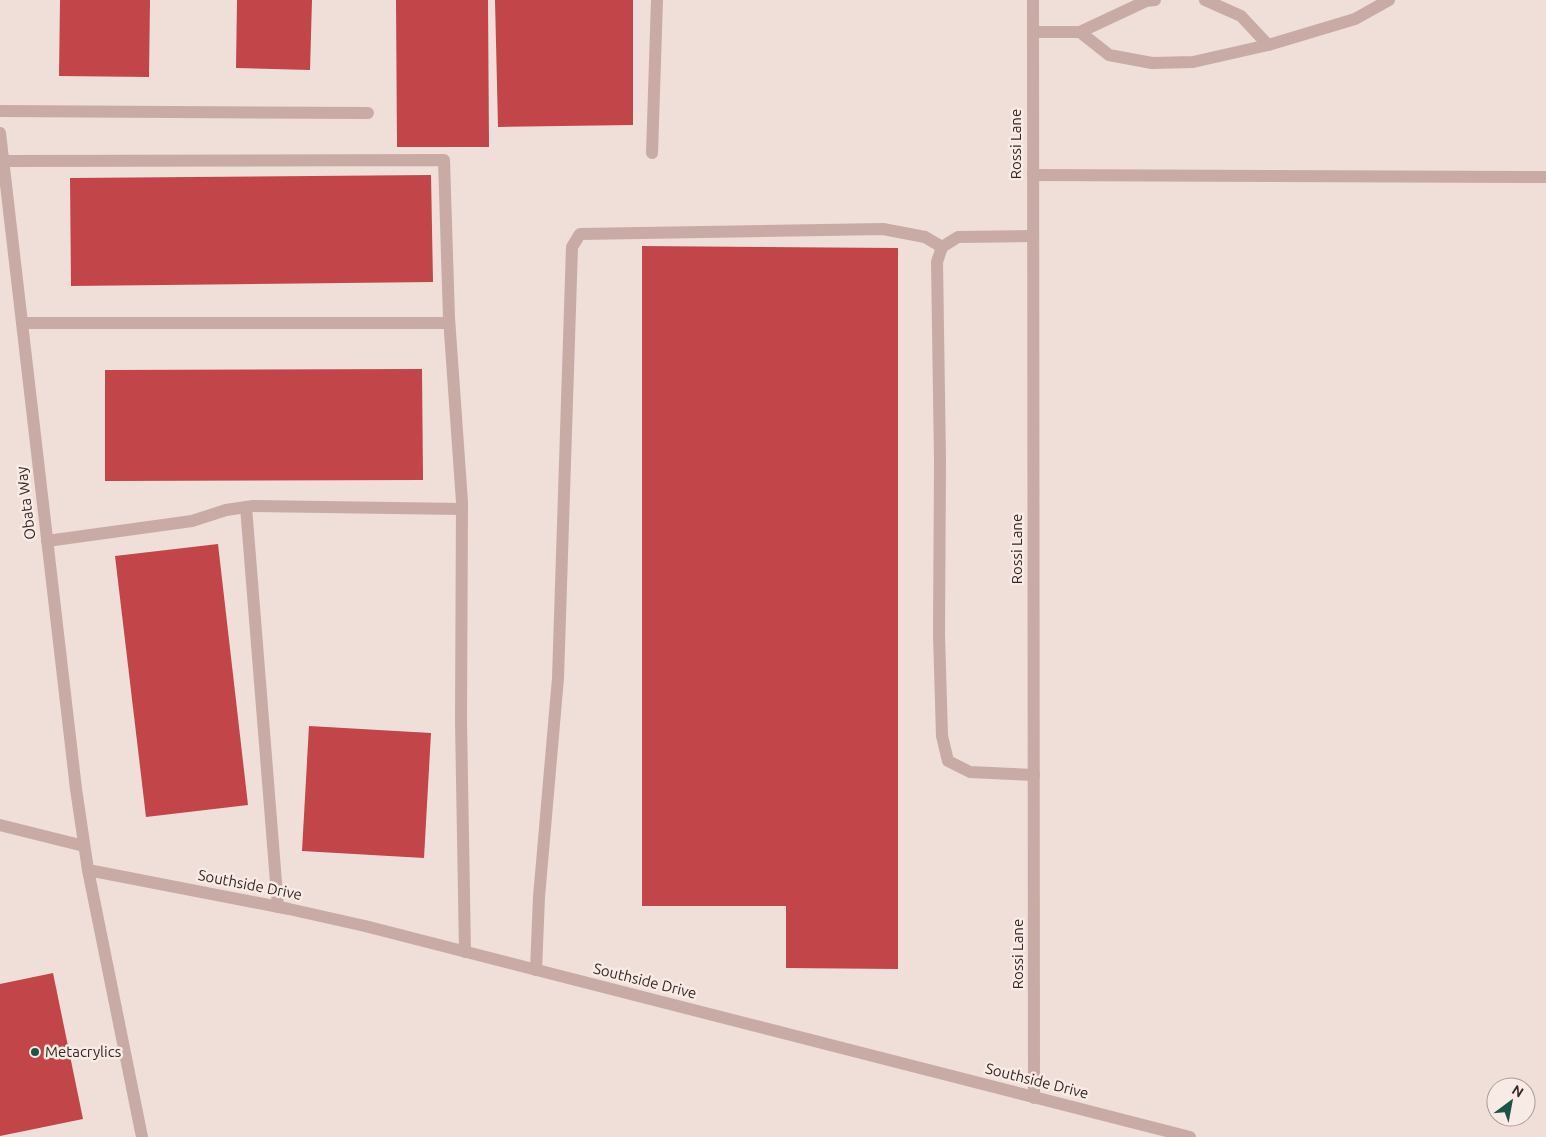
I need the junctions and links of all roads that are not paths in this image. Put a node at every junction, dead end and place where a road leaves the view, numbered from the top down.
1 (657, 0) edge
2 (1033, 0) edge
3 (1155, 0) edge
4 (1205, 0) edge
5 (1388, 0) edge
6 (1033, 32) junction
7 (1080, 32) junction
8 (1268, 44) junction
9 (0, 111) edge
10 (368, 113) dead end
11 (0, 133) edge
12 (652, 153) dead end
13 (3, 161) junction
14 (1033, 175) junction
15 (1546, 177) edge
16 (5, 228) edge
17 (1033, 236) junction
18 (942, 247) junction
19 (22, 323) junction
20 (450, 323) junction
21 (246, 507) junction
22 (462, 510) junction
23 (47, 541) junction
24 (1034, 775) junction
25 (0, 826) edge
26 (84, 846) junction
27 (88, 870) junction
28 (278, 907) junction
29 (465, 952) junction
30 (536, 970) junction
31 (1034, 1098) junction
32 (142, 1137) edge
33 (1190, 1137) edge

1 - 12 street
2 - 6 street, Rossi Lane
3 - 7 street
4 - 8 street
5 - 8 street
6 - 7 street
6 - 14 street, Rossi Lane
7 - 8 street
9 - 10 street
11 - 13 street, Obata Way
13 - 16 street, Obata Way
13 - 20 street
14 - 15 street
14 - 17 street, Rossi Lane
16 - 19 street, Obata Way
17 - 18 street
17 - 24 street, Rossi Lane
18 - 24 street
18 - 30 street
19 - 20 street
19 - 23 street, Obata Way
20 - 22 street
21 - 22 street
21 - 23 street
21 - 28 street
22 - 29 street
23 - 26 street, Obata Way
24 - 31 street, Rossi Lane
25 - 26 street
26 - 27 street, Obata Way
27 - 28 street, Southside Drive
27 - 32 street, Obata Way
28 - 29 street, Southside Drive
29 - 30 street, Southside Drive
30 - 31 street, Southside Drive
31 - 33 street, Southside Drive

